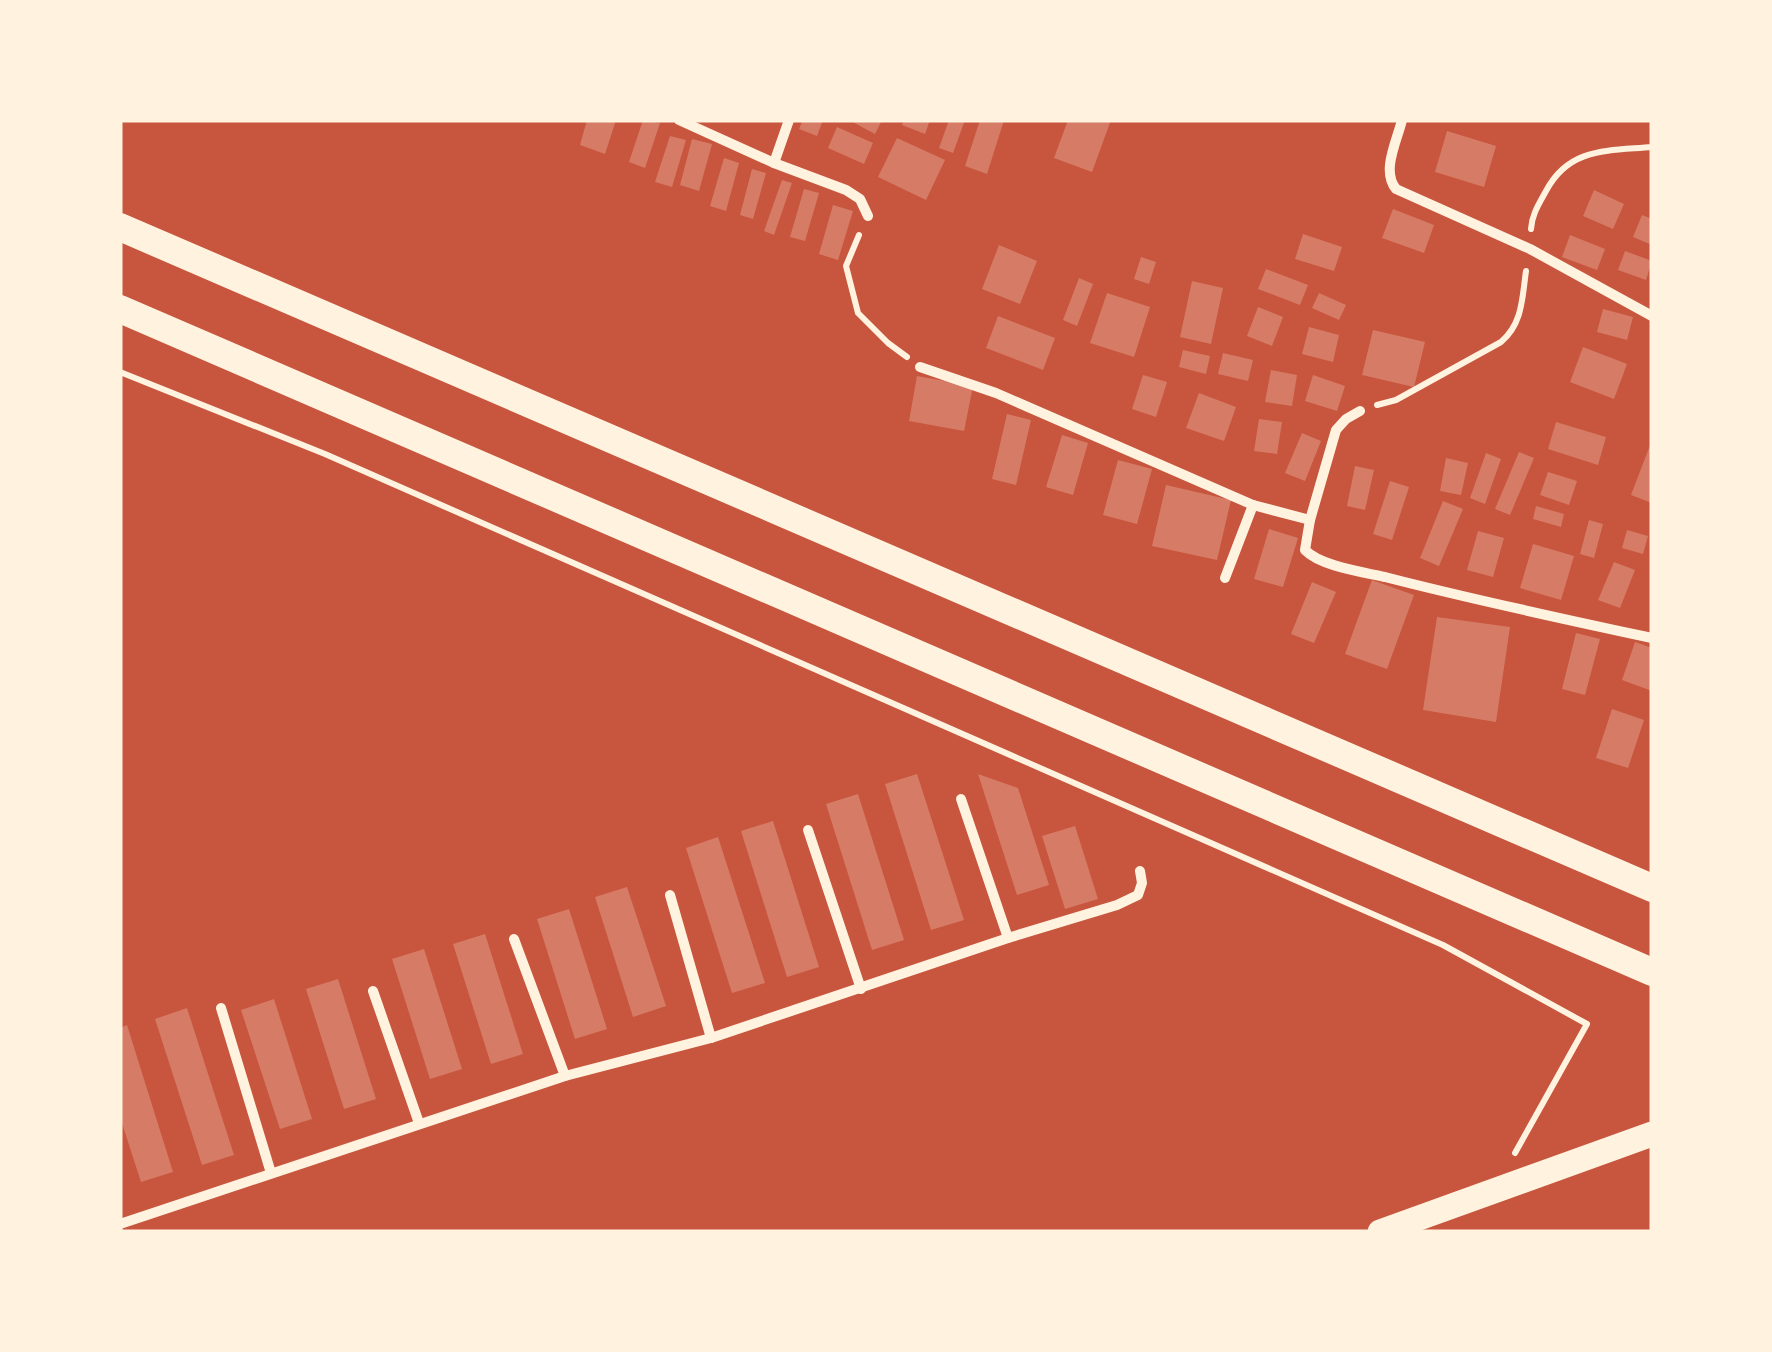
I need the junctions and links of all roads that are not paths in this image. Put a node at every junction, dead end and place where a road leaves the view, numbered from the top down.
1 (679, 120) edge
2 (789, 120) edge
3 (1402, 120) edge
4 (774, 162) junction
5 (868, 216) road end
6 (120, 228) edge
7 (120, 308) edge
8 (1652, 316) edge
9 (920, 366) road end
10 (1360, 411) road end
11 (1253, 504) junction
12 (1310, 520) junction
13 (1226, 578) dead end
14 (1652, 638) edge
15 (960, 799) dead end
16 (808, 830) dead end
17 (1140, 871) dead end
18 (1652, 888) edge
19 (670, 895) dead end
20 (1008, 938) junction
21 (514, 939) dead end
22 (1652, 972) edge
23 (861, 989) junction
24 (373, 991) dead end
25 (221, 1008) dead end
26 (711, 1038) junction
27 (565, 1076) junction
28 (419, 1123) junction
29 (1652, 1134) edge
30 (271, 1173) junction
31 (120, 1210) edge
32 (122, 1224) edge
33 (1380, 1232) edge

1 - 4 street
2 - 4 street
3 - 8 street
4 - 5 street
6 - 18 highway
7 - 22 highway
9 - 11 street
10 - 12 street
11 - 12 street
11 - 13 street
12 - 14 street
15 - 20 street
16 - 23 street
17 - 20 street
19 - 26 street
20 - 23 street
21 - 27 street
23 - 26 street
24 - 28 street
25 - 30 street
26 - 27 street
27 - 28 street
28 - 30 street
29 - 33 main road
30 - 32 street
31 - 32 street

